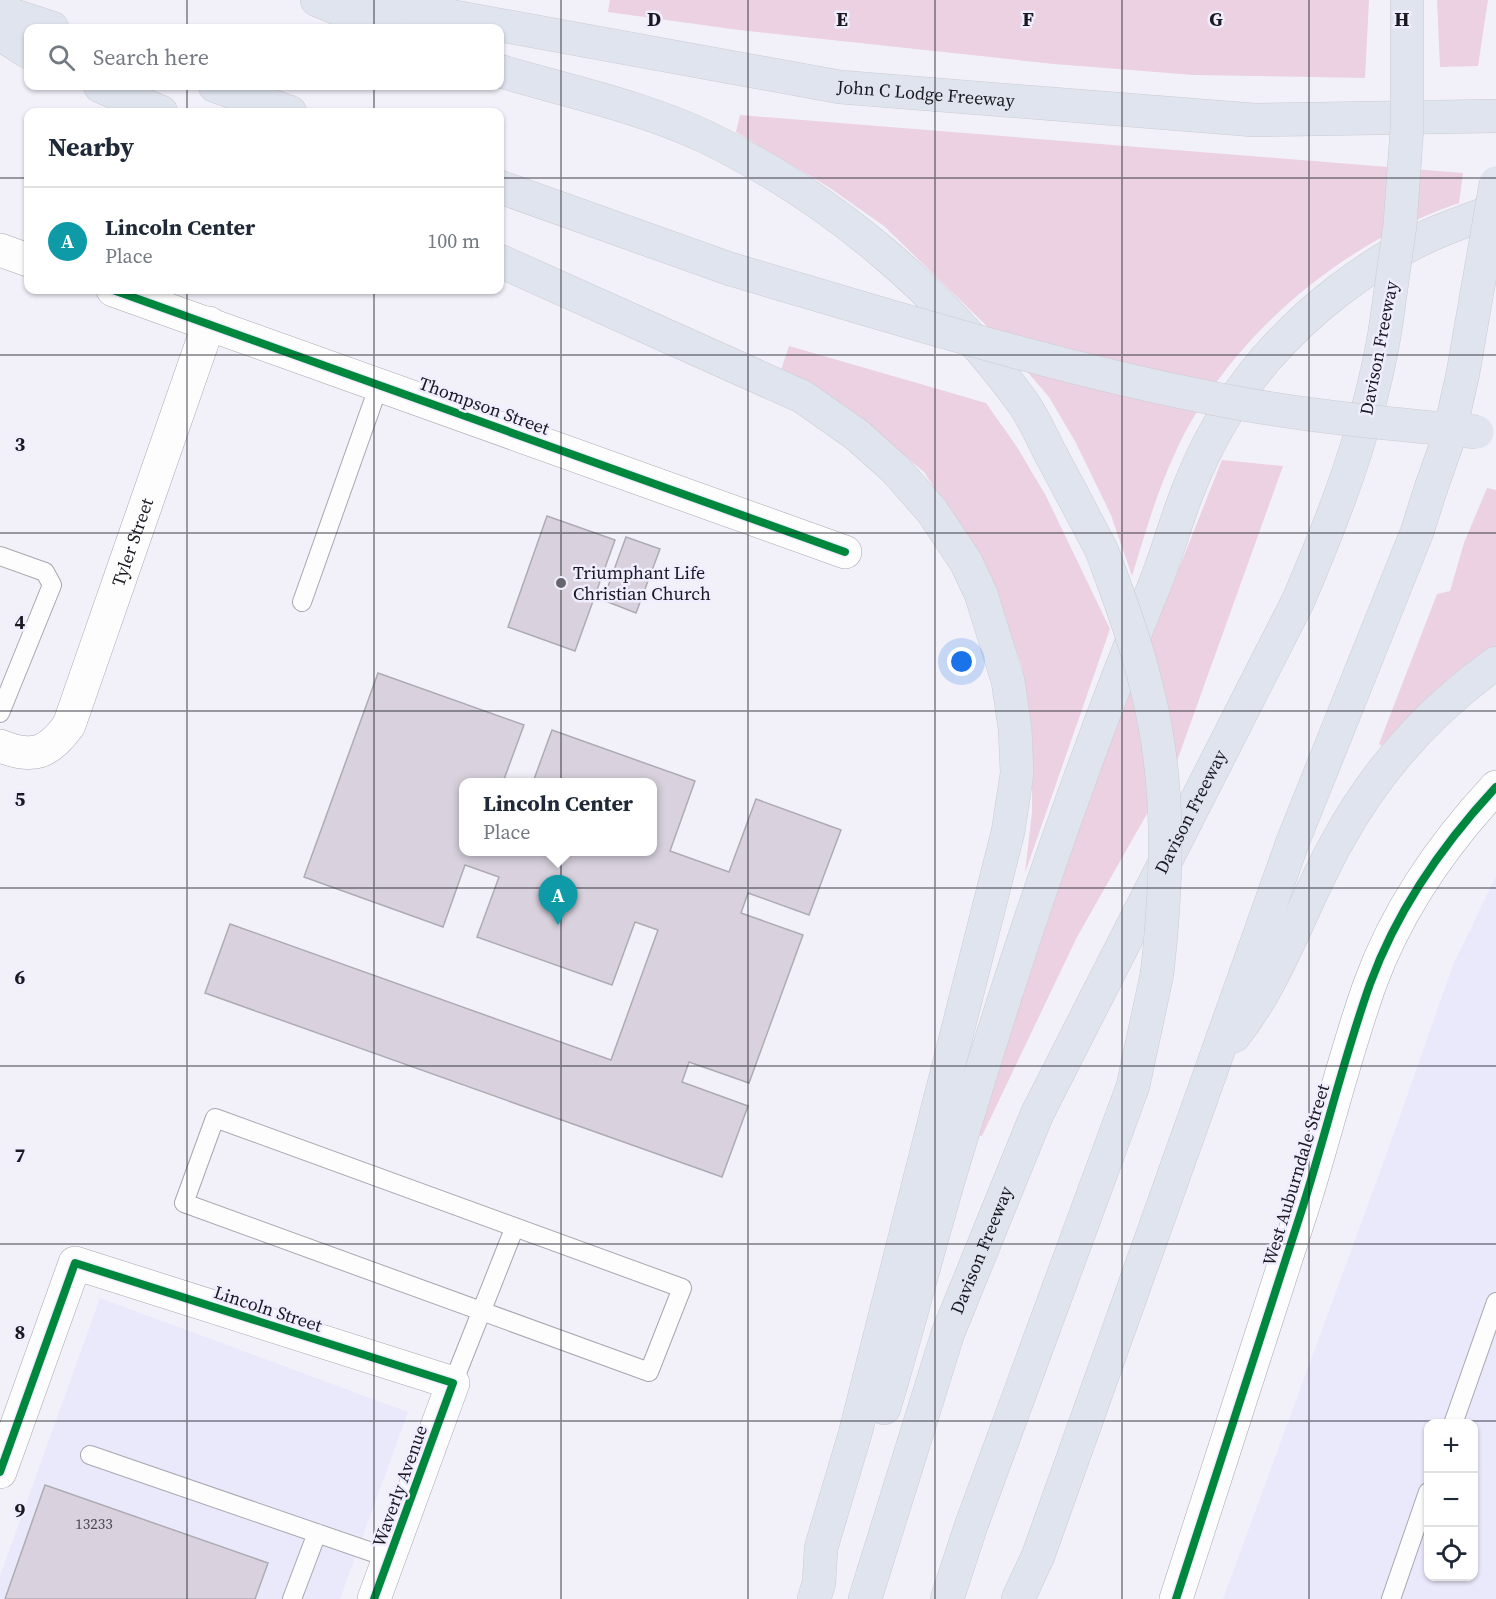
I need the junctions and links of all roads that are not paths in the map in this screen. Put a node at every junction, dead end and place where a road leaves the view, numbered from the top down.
1 (317, 0) edge
2 (362, 0) edge
3 (1407, 0) edge
4 (0, 11) edge
5 (40, 24) edge
6 (375, 24) edge
7 (494, 24) edge
8 (504, 26) edge
9 (0, 34) edge
10 (24, 49) edge
11 (504, 72) edge
12 (109, 90) edge
13 (227, 90) edge
14 (152, 108) edge
15 (278, 108) edge
16 (1496, 116) edge
17 (1496, 183) edge
18 (504, 188) edge
19 (1496, 210) edge
20 (0, 250) edge
21 (24, 259) edge
22 (504, 263) edge
23 (125, 294) edge
24 (209, 323) junction
25 (380, 384) junction
26 (1486, 433) edge
27 (845, 552) dead end
28 (0, 556) edge
29 (302, 602) dead end
30 (1496, 663) edge
31 (0, 713) edge
32 (0, 746) edge
33 (1496, 787) edge
34 (1213, 1063) junction
35 (514, 1229) junction
36 (1496, 1302) edge
37 (481, 1313) junction
38 (453, 1383) junction
39 (1455, 1419) edge
40 (90, 1455) dead end
41 (0, 1472) edge
42 (1424, 1503) edge
43 (317, 1533) junction
44 (389, 1558) junction
45 (817, 1591) edge
46 (292, 1599) edge
47 (374, 1599) edge
48 (865, 1599) edge
49 (947, 1599) edge
50 (1018, 1599) edge
51 (1176, 1599) edge
52 (1390, 1599) edge

1 - 6 highway
2 - 7 highway, John C Lodge Freeway
3 - 48 highway, Davison Freeway, bridge
4 - 5 highway
8 - 16 highway, John C Lodge Freeway
9 - 10 highway
11 - 49 highway, bridge
12 - 14 highway
13 - 15 highway
17 - 34 highway, bridge
18 - 26 highway, bridge
19 - 45 highway
20 - 21 street
22 - 45 highway
23 - 24 street, Thompson Street
24 - 25 street, Thompson Street
24 - 32 street, Tyler Street
25 - 27 street, Thompson Street
25 - 29 lane
28 - 31 lane
30 - 34 highway
33 - 51 street, West Auburndale Street
34 - 50 highway
35 - 37 lane
35 - 37 lane
35 - 37 lane
36 - 39 lane
37 - 38 lane
38 - 41 street, Lincoln Street
38 - 44 street, Waverly Avenue
40 - 43 lane
42 - 52 lane
43 - 44 lane
43 - 46 lane
44 - 47 street, Waverly Avenue

